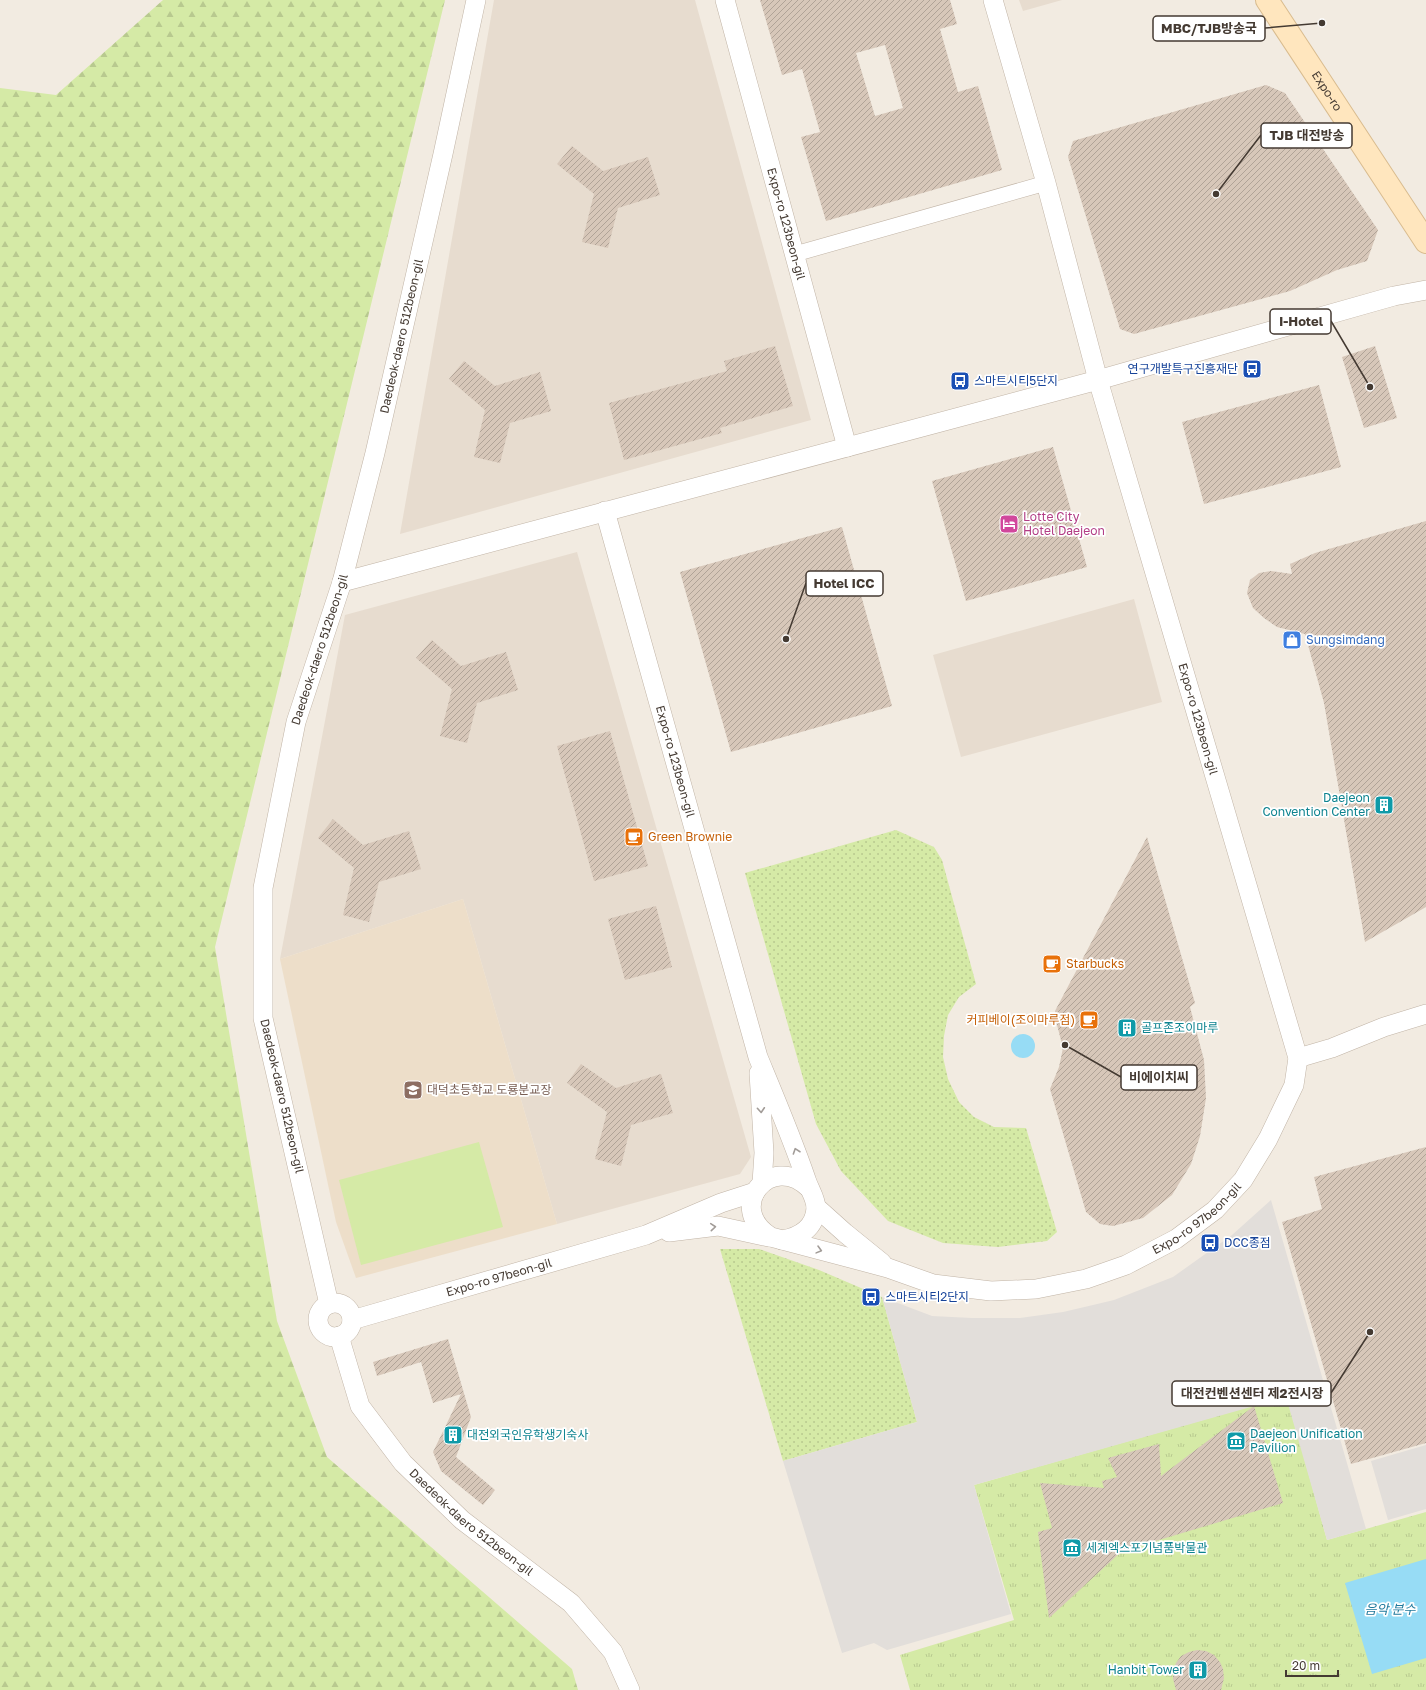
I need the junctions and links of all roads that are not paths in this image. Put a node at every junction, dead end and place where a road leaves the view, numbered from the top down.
1 (476, 0) edge
2 (725, 0) edge
3 (993, 0) edge
4 (1267, 0) edge
5 (1046, 182) junction
6 (1426, 242) edge
7 (795, 254) junction
8 (1426, 290) edge
9 (1098, 380) junction
10 (847, 447) junction
11 (605, 511) junction
12 (342, 582) junction
13 (1426, 1014) edge
14 (758, 1057) junction
15 (1298, 1058) junction
16 (758, 1188) junction
17 (809, 1188) junction
18 (816, 1207) junction
19 (646, 1235) junction
20 (776, 1238) junction
21 (888, 1268) junction
22 (329, 1304) junction
23 (352, 1320) junction
24 (339, 1336) junction
25 (630, 1690) edge

1 - 12 street, Daedeok-daero 512beon-gil
2 - 7 street, Expo-ro 123beon-gil
3 - 5 street, Expo-ro 123beon-gil
4 - 6 main road, Expo-ro
5 - 7 street
5 - 9 street, Expo-ro 123beon-gil
7 - 10 street, Expo-ro 123beon-gil
8 - 9 street
9 - 10 street
9 - 15 street, Expo-ro 123beon-gil
10 - 11 street
11 - 12 street
11 - 14 street, Expo-ro 123beon-gil
12 - 22 street, Daedeok-daero 512beon-gil
13 - 15 street
14 -> 16 street
17 -> 14 street
15 - 21 street, Expo-ro 97beon-gil
16 - 17 street
16 - 19 street
16 - 20 street
17 - 18 street
18 - 20 street
18 - 21 street
19 -> 20 street
19 - 23 street, Expo-ro 97beon-gil
20 -> 21 street
22 - 23 street
22 - 24 street
23 - 24 street
24 - 25 street, Daedeok-daero 512beon-gil

